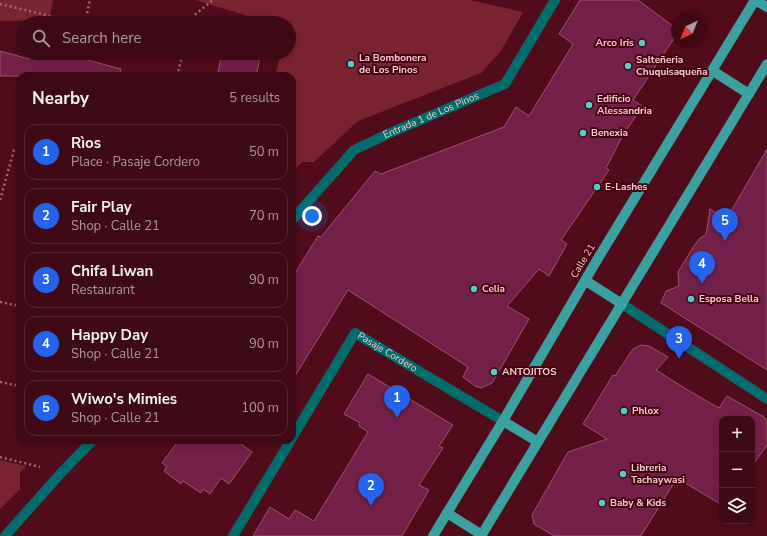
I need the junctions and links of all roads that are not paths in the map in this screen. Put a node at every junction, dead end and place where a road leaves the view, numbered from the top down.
1 (555, 0) edge
2 (755, 0) edge
3 (767, 7) edge
4 (767, 64) edge
5 (713, 71) junction
6 (749, 94) junction
7 (296, 215) edge
8 (586, 280) junction
9 (622, 304) junction
10 (767, 399) edge
11 (503, 421) junction
12 (296, 431) edge
13 (538, 442) junction
14 (89, 444) edge
15 (288, 444) edge
16 (447, 513) junction
17 (481, 535) edge
18 (5, 536) edge
19 (233, 536) edge
20 (433, 536) edge

1 - 7 street, Entrada 1 de Los Pinos
2 - 3 main road
2 - 5 main road, Calle 21
4 - 6 main road
5 - 6 main road
5 - 8 main road, Calle 21
6 - 9 main road
8 - 9 main road
8 - 11 main road, Calle 21
9 - 10 street
9 - 13 main road
11 - 12 street, Pasaje Cordero
11 - 13 main road
11 - 16 main road, Calle 21
13 - 17 main road
14 - 18 street
15 - 19 street, Pasaje Cordero
16 - 17 main road
16 - 20 main road, Calle 21

